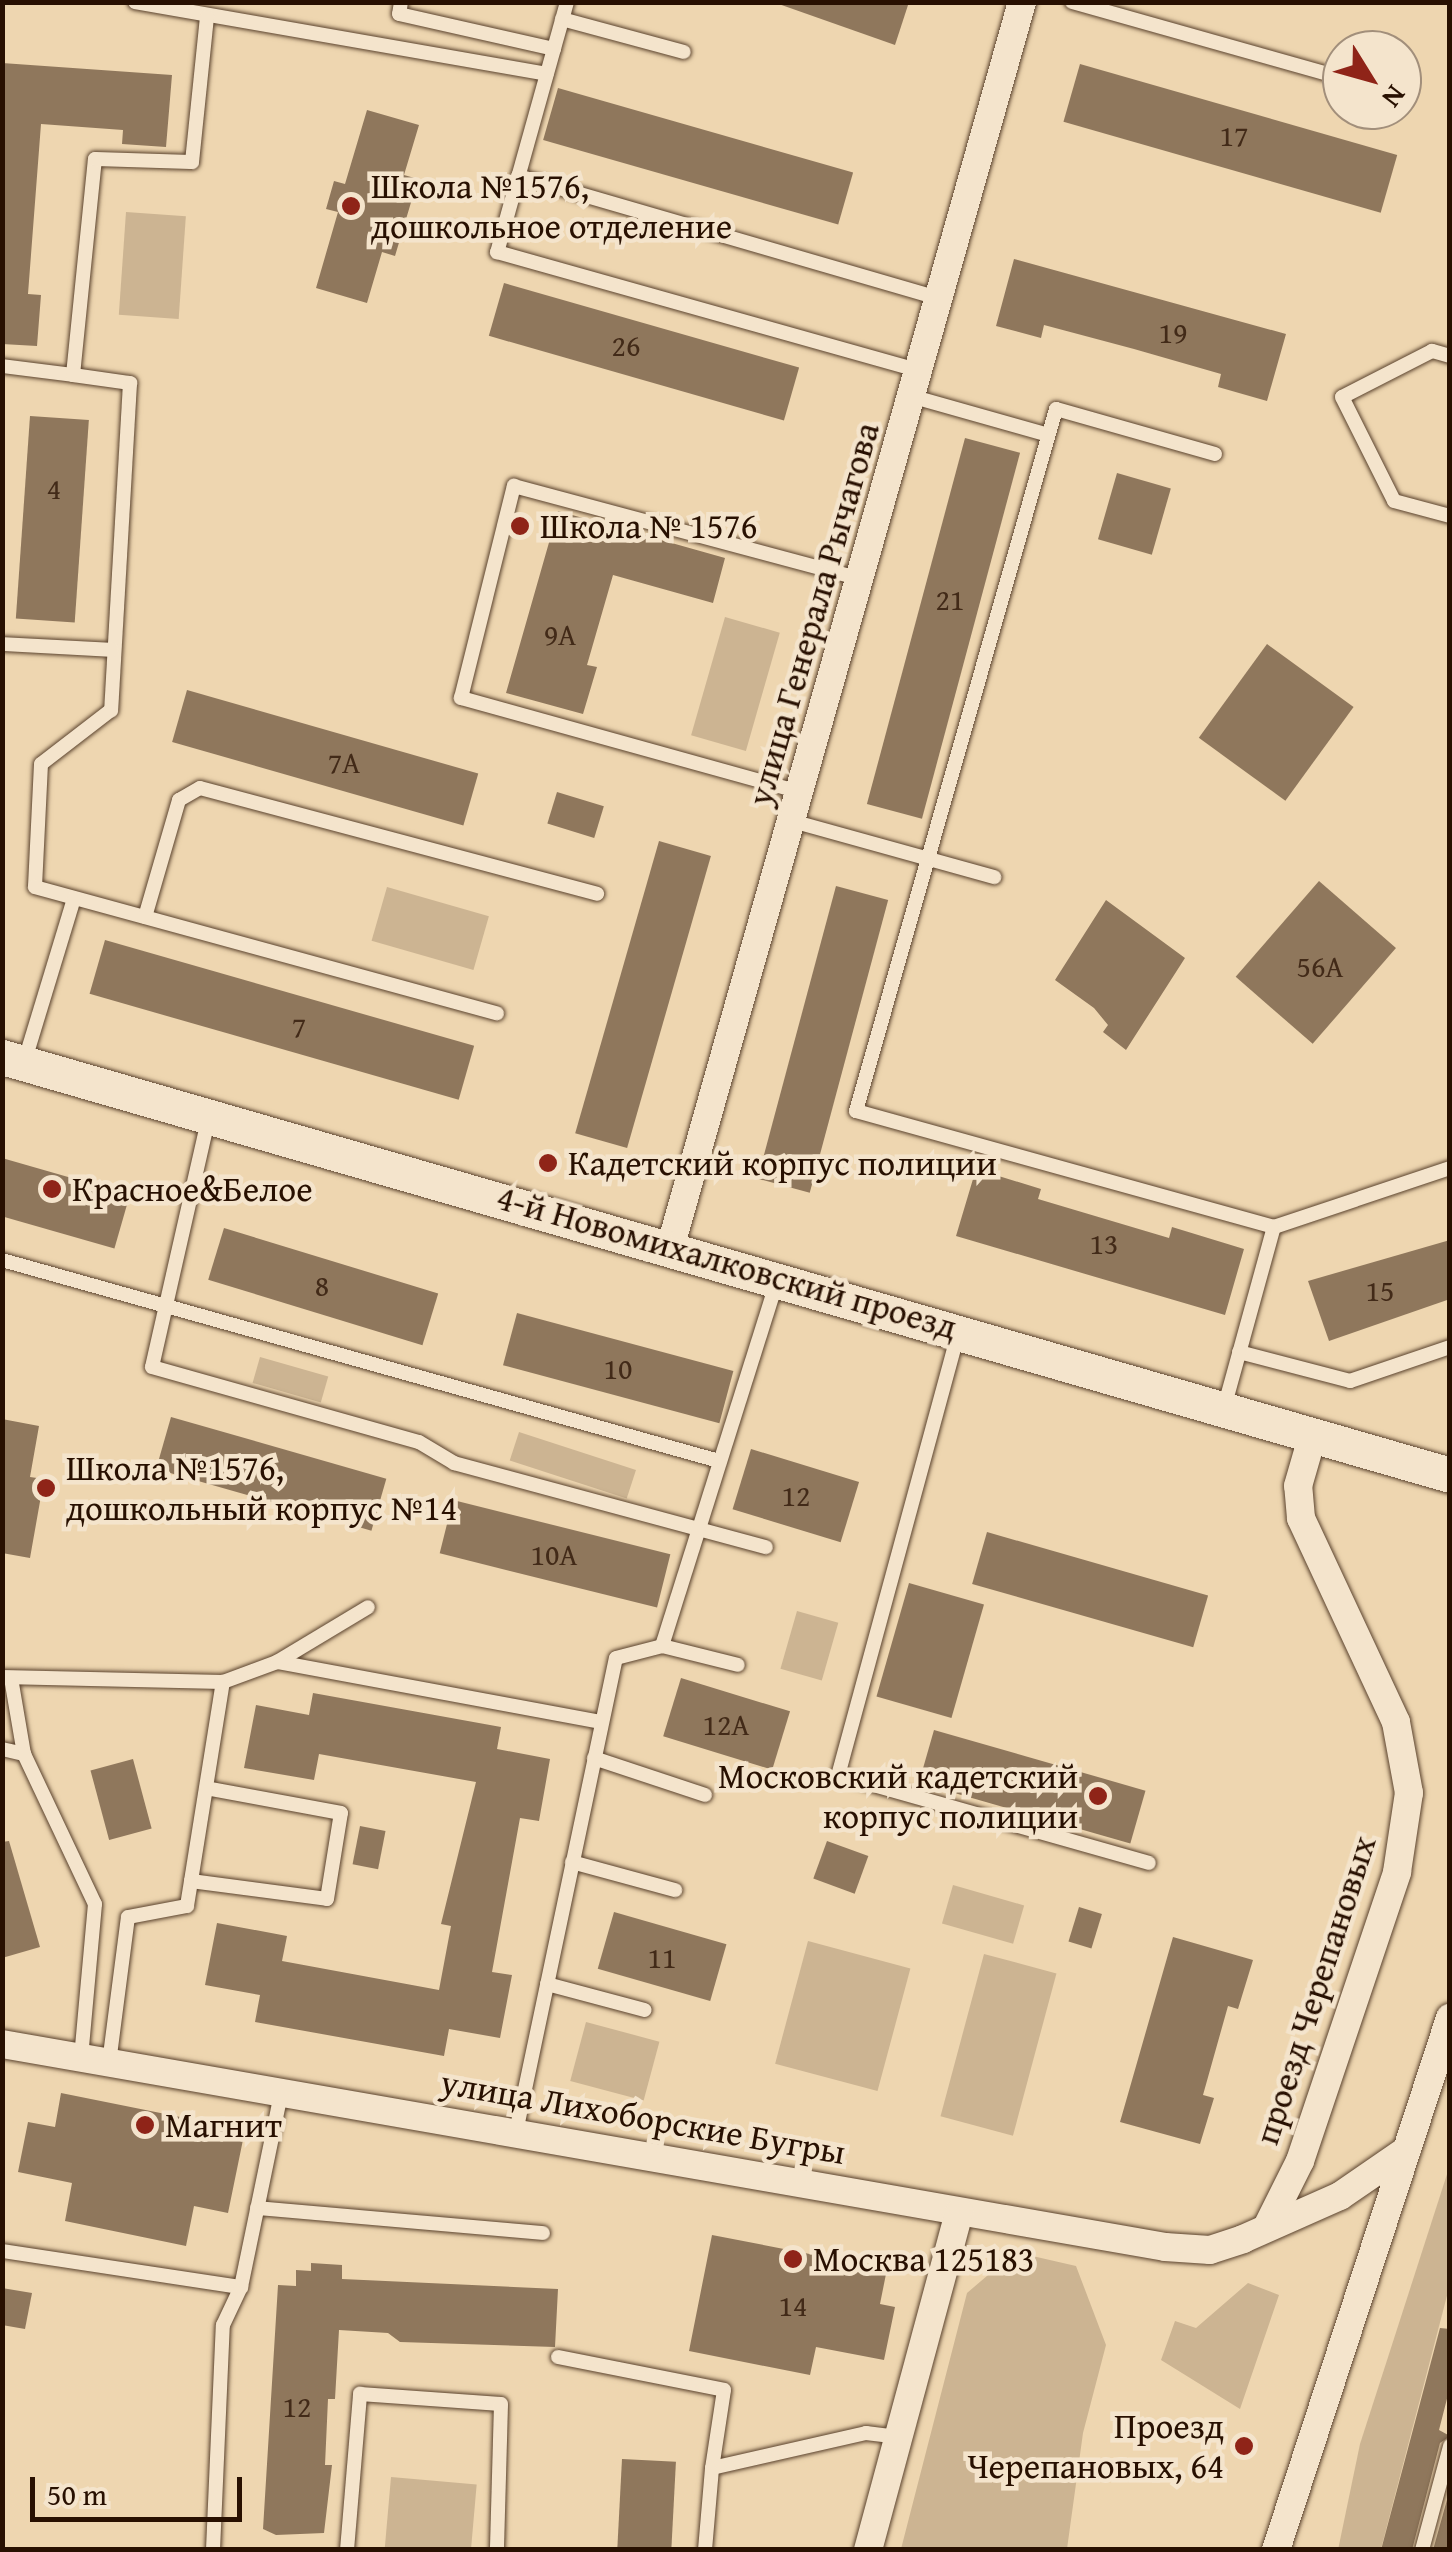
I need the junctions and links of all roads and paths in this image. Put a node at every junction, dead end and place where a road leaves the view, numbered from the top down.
1 (135, 2) edge
2 (400, 2) edge
3 (566, 2) edge
4 (1022, 2) edge
5 (1072, 2) edge
6 (208, 16) junction
7 (562, 19) junction
8 (554, 49) junction
9 (684, 52) dead end
10 (1322, 72) edge
11 (547, 74) junction
12 (518, 176) junction
13 (941, 299) junction
14 (1450, 356) edge
15 (2, 366) edge
16 (73, 375) junction
17 (918, 384) junction
18 (1048, 435) junction
19 (1215, 454) dead end
20 (1450, 516) edge
21 (861, 580) junction
22 (2, 644) edge
23 (112, 650) junction
24 (800, 792) junction
25 (792, 821) junction
26 (928, 859) junction
27 (994, 876) dead end
28 (597, 894) dead end
29 (74, 898) junction
30 (144, 917) junction
31 (497, 1013) dead end
32 (13, 1060) edge
33 (209, 1116) junction
34 (1450, 1168) edge
35 (1274, 1227) junction
36 (671, 1245) junction
37 (2, 1260) edge
38 (778, 1276) junction
39 (164, 1310) junction
40 (959, 1328) junction
41 (1450, 1347) edge
42 (1239, 1352) junction
43 (1224, 1408) junction
44 (1312, 1434) junction
45 (719, 1460) junction
46 (1450, 1475) edge
47 (697, 1529) junction
48 (766, 1547) dead end
49 (368, 1607) dead end
50 (662, 1646) junction
51 (277, 1662) junction
52 (738, 1666) dead end
53 (7, 1677) edge
54 (222, 1682) junction
55 (602, 1722) junction
56 (2, 1749) edge
57 (24, 1754) junction
58 (594, 1758) junction
59 (206, 1788) junction
60 (705, 1794) dead end
61 (572, 1862) junction
62 (1149, 1863) dead end
63 (191, 1881) junction
64 (675, 1890) dead end
65 (547, 1984) junction
66 (644, 2010) dead end
67 (1450, 2018) edge
68 (2, 2044) edge
69 (95, 2060) junction
70 (281, 2092) junction
71 (516, 2132) junction
72 (1407, 2150) junction
73 (257, 2208) junction
74 (958, 2212) junction
75 (1267, 2227) junction
76 (543, 2233) dead end
77 (2, 2251) edge
78 (241, 2287) junction
79 (558, 2357) dead end
80 (898, 2438) junction
81 (1450, 2446) edge
82 (712, 2468) junction
83 (213, 2550) edge
84 (348, 2550) edge
85 (497, 2550) edge
86 (705, 2550) edge
87 (868, 2550) edge
88 (1276, 2550) edge
89 (1422, 2550) edge

1 - 6 lane
2 - 8 lane
3 - 7 lane
4 - 13 street, улица Генерала Рычагова
5 - 10 lane
6 - 11 lane
6 - 16 lane
7 - 8 lane
7 - 9 lane
8 - 11 lane
11 - 12 lane
12 - 13 lane
12 - 17 lane
13 - 17 street, улица Генерала Рычагова
14 - 20 lane
15 - 16 lane
16 - 23 lane
17 - 18 lane
17 - 21 street, улица Генерала Рычагова
18 - 19 lane
18 - 26 lane
21 - 24 street, улица Генерала Рычагова
21 - 24 lane
22 - 23 lane
23 - 29 lane
24 - 25 street, улица Генерала Рычагова
25 - 26 lane
25 - 36 street, улица Генерала Рычагова
26 - 27 lane
26 - 35 lane
28 - 30 lane
29 - 30 lane
29 - 32 lane
30 - 31 lane
32 - 33 street, 4-й Новомихалковский проезд
33 - 36 street, 4-й Новомихалковский проезд
33 - 39 lane
34 - 35 lane
35 - 42 lane
36 - 38 street, 4-й Новомихалковский проезд
37 - 39 lane
38 - 40 street, 4-й Новомихалковский проезд
38 - 45 lane
39 - 45 lane
39 - 47 lane
40 - 43 street, 4-й Новомихалковский проезд
40 - 62 lane
41 - 42 lane
42 - 43 lane
43 - 44 street, 4-й Новомихалковский проезд
44 - 46 street, 4-й Новомихалковский проезд
44 - 75 street, проезд Черепановых
45 - 47 lane
47 - 48 lane
47 - 50 lane
49 - 51 lane
50 - 52 lane
50 - 55 lane
51 - 54 lane
51 - 55 lane
53 - 54 lane
53 - 57 lane
54 - 59 lane
55 - 58 lane
56 - 57 lane
57 - 69 lane
58 - 60 lane
58 - 61 lane
59 - 63 lane
59 - 63 lane
61 - 64 lane
61 - 65 lane
63 - 69 lane
65 - 66 lane
65 - 71 lane
67 - 72 street
68 - 69 street, улица Лихоборские Бугры
69 - 70 street, улица Лихоборские Бугры
70 - 71 street, улица Лихоборские Бугры
70 - 73 lane
71 - 74 street, улица Лихоборские Бугры
72 - 75 street, улица Лихоборские Бугры
72 - 88 street
73 - 76 lane
73 - 78 lane
74 - 75 street, улица Лихоборские Бугры
74 - 80 street
77 - 78 lane
78 - 83 lane
79 - 82 lane
80 - 82 lane
80 - 87 street
81 - 89 lane
82 - 86 lane
84 - 85 lane

